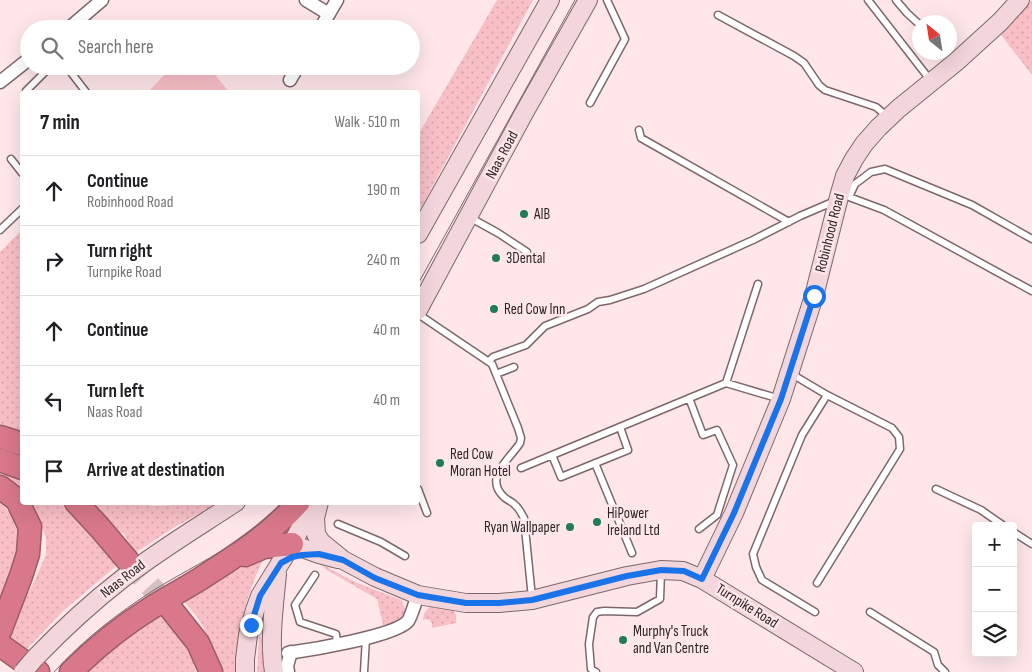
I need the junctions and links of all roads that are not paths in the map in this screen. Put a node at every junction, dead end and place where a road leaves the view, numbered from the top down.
1 (306, 0) edge
2 (337, 0) edge
3 (550, 0) edge
4 (588, 0) edge
5 (607, 0) edge
6 (868, 0) edge
7 (896, 0) edge
8 (1020, 0) edge
9 (95, 4) edge
10 (329, 14) junction
11 (718, 15) dead end
12 (912, 18) edge
13 (78, 20) edge
14 (325, 20) edge
15 (20, 66) edge
16 (42, 75) edge
17 (73, 75) edge
18 (293, 75) edge
19 (290, 80) dead end
20 (0, 82) edge
21 (931, 82) junction
22 (27, 90) edge
23 (84, 90) edge
24 (590, 103) dead end
25 (889, 118) junction
26 (639, 130) dead end
27 (11, 159) dead end
28 (20, 170) edge
29 (842, 196) junction
30 (20, 211) edge
31 (468, 217) junction
32 (789, 222) junction
33 (0, 230) edge
34 (420, 230) edge
35 (1032, 239) edge
36 (527, 252) dead end
37 (758, 284) dead end
38 (1032, 291) edge
39 (420, 308) edge
40 (420, 313) edge
41 (490, 361) junction
42 (514, 367) dead end
43 (789, 372) junction
44 (496, 374) junction
45 (726, 382) junction
46 (827, 395) junction
47 (689, 398) junction
48 (781, 399) junction
49 (620, 426) junction
50 (0, 436) edge
51 (20, 443) edge
52 (552, 455) junction
53 (0, 460) edge
54 (596, 463) junction
55 (20, 467) edge
56 (521, 468) dead end
57 (0, 487) edge
58 (936, 489) dead end
59 (420, 494) edge
60 (79, 505) edge
61 (231, 505) edge
62 (296, 505) edge
63 (312, 505) edge
64 (318, 505) edge
65 (427, 513) dead end
66 (998, 522) edge
67 (338, 524) dead end
68 (699, 529) dead end
69 (1017, 535) edge
70 (1032, 544) edge
71 (632, 553) dead end
72 (404, 556) dead end
73 (283, 559) junction
74 (343, 560) junction
75 (128, 561) tunnel mouth
76 (226, 563) junction
77 (661, 570) junction
78 (315, 575) dead end
79 (702, 579) junction
80 (817, 583) dead end
81 (418, 595) junction
82 (532, 600) junction
83 (171, 610) tunnel mouth
84 (815, 612) dead end
85 (870, 612) dead end
86 (0, 635) edge
87 (366, 638) junction
88 (337, 644) junction
89 (0, 662) edge
90 (36, 665) edge
91 (593, 671) edge
92 (14, 672) edge
93 (23, 672) edge
94 (71, 672) edge
95 (211, 672) edge
96 (245, 672) edge
97 (274, 672) edge
98 (288, 672) edge
99 (364, 672) edge
100 (854, 672) edge
101 (945, 672) edge

1 - 10 street
2 - 10 street
3 - 34 street
4 - 31 street, Naas Road
5 - 24 lane
6 - 21 lane
7 - 12 lane
8 - 21 street, Robinhood Road
9 - 13 street
10 - 14 street
11 - 25 lane
15 - 20 street
16 - 22 lane
17 - 23 lane
18 - 19 street
21 - 25 street, Robinhood Road
25 - 29 street, Robinhood Road
26 - 32 lane
27 - 28 lane
29 - 32 lane
29 - 35 lane
29 - 38 lane
29 - 43 street, Robinhood Road
30 - 33 lane
31 - 36 lane
31 - 39 street, Naas Road
32 - 41 lane
37 - 45 lane
40 - 41 lane
41 - 44 lane
42 - 44 lane
43 - 46 lane
43 - 48 street, Robinhood Road
44 - 82 lane
45 - 47 lane
45 - 48 lane
46 - 80 lane
46 - 84 lane
47 - 49 lane
47 - 68 lane
48 - 79 street, Robinhood Road
49 - 52 lane
49 - 54 lane
50 - 51 highway
52 - 54 lane
52 - 56 lane
53 - 55 highway
54 - 71 lane
57 - 86 highway
58 - 66 lane
59 - 65 lane
60 - 75 highway
61 - 90 street, Naas Road
62 - 76 highway
63 - 73 street
64 - 74 street
67 - 72 lane
69 - 70 lane
73 - 74 street
73 - 76 highway
73 - 96 street
73 - 97 street
74 - 81 street, Turnpike Road
76 - 94 highway
77 - 79 street, Turnpike Road
77 - 82 street, Turnpike Road
77 - 91 lane
78 - 88 lane
79 - 100 street, Turnpike Road
81 - 82 street, Turnpike Road
81 - 87 street
83 - 95 highway
85 - 101 lane
86 - 90 highway
87 - 88 street
87 - 99 lane
88 - 98 street
89 - 92 highway
90 - 93 street, Naas Road, bridge

